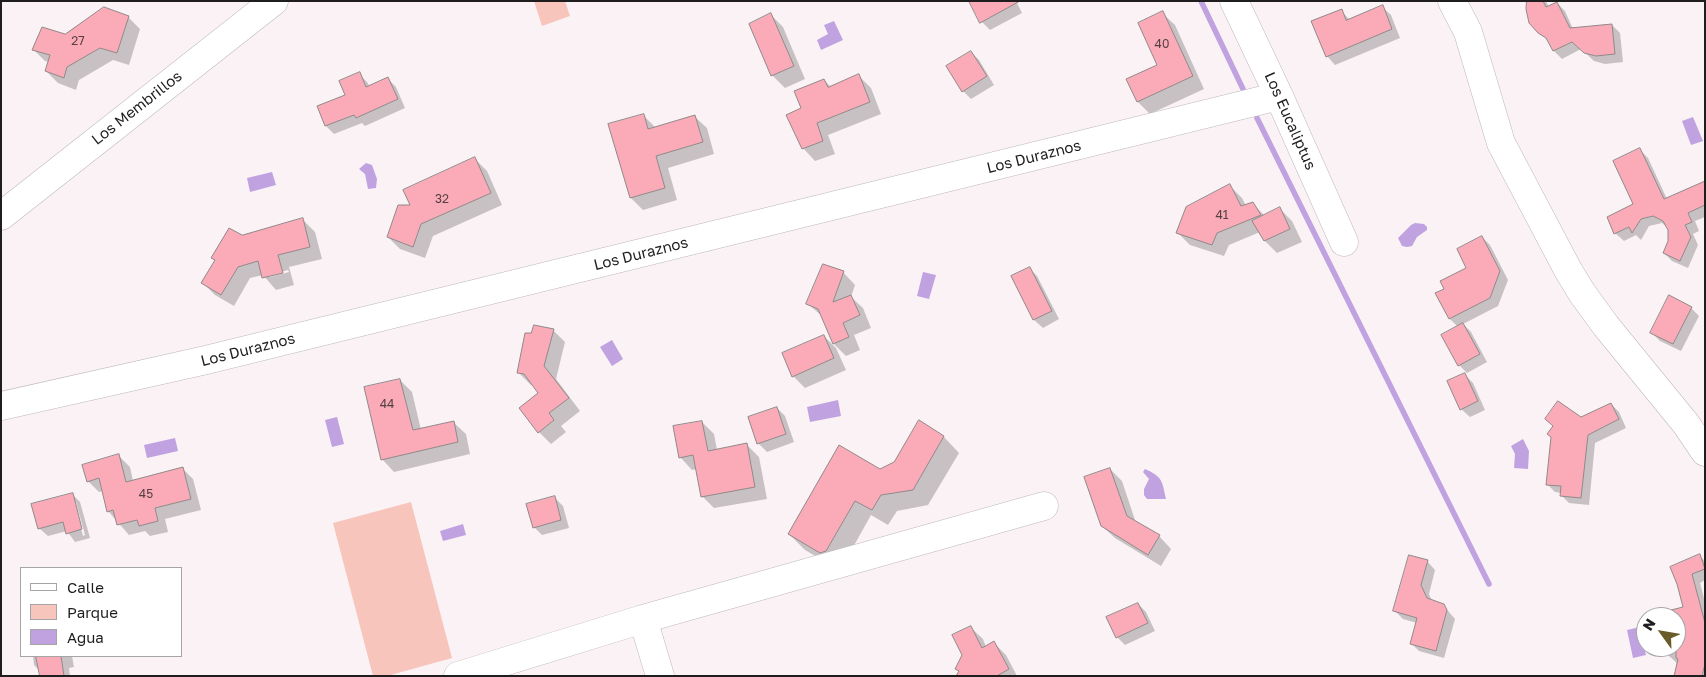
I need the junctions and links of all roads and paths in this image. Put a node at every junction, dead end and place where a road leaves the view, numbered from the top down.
1 (274, 1) edge
2 (1234, 1) edge
3 (1452, 1) edge
4 (1279, 96) junction
5 (1, 216) edge
6 (1344, 242) dead end
7 (1, 406) edge
8 (1705, 452) edge
9 (1044, 506) dead end
10 (643, 619) junction
11 (458, 676) edge
12 (660, 676) edge

1 - 5 street, Los Membrillos
2 - 4 street, Los Eucaliptus
3 - 8 street
4 - 6 street, Los Eucaliptus
4 - 7 street, Los Duraznos
9 - 10 street
10 - 11 street
10 - 12 street

